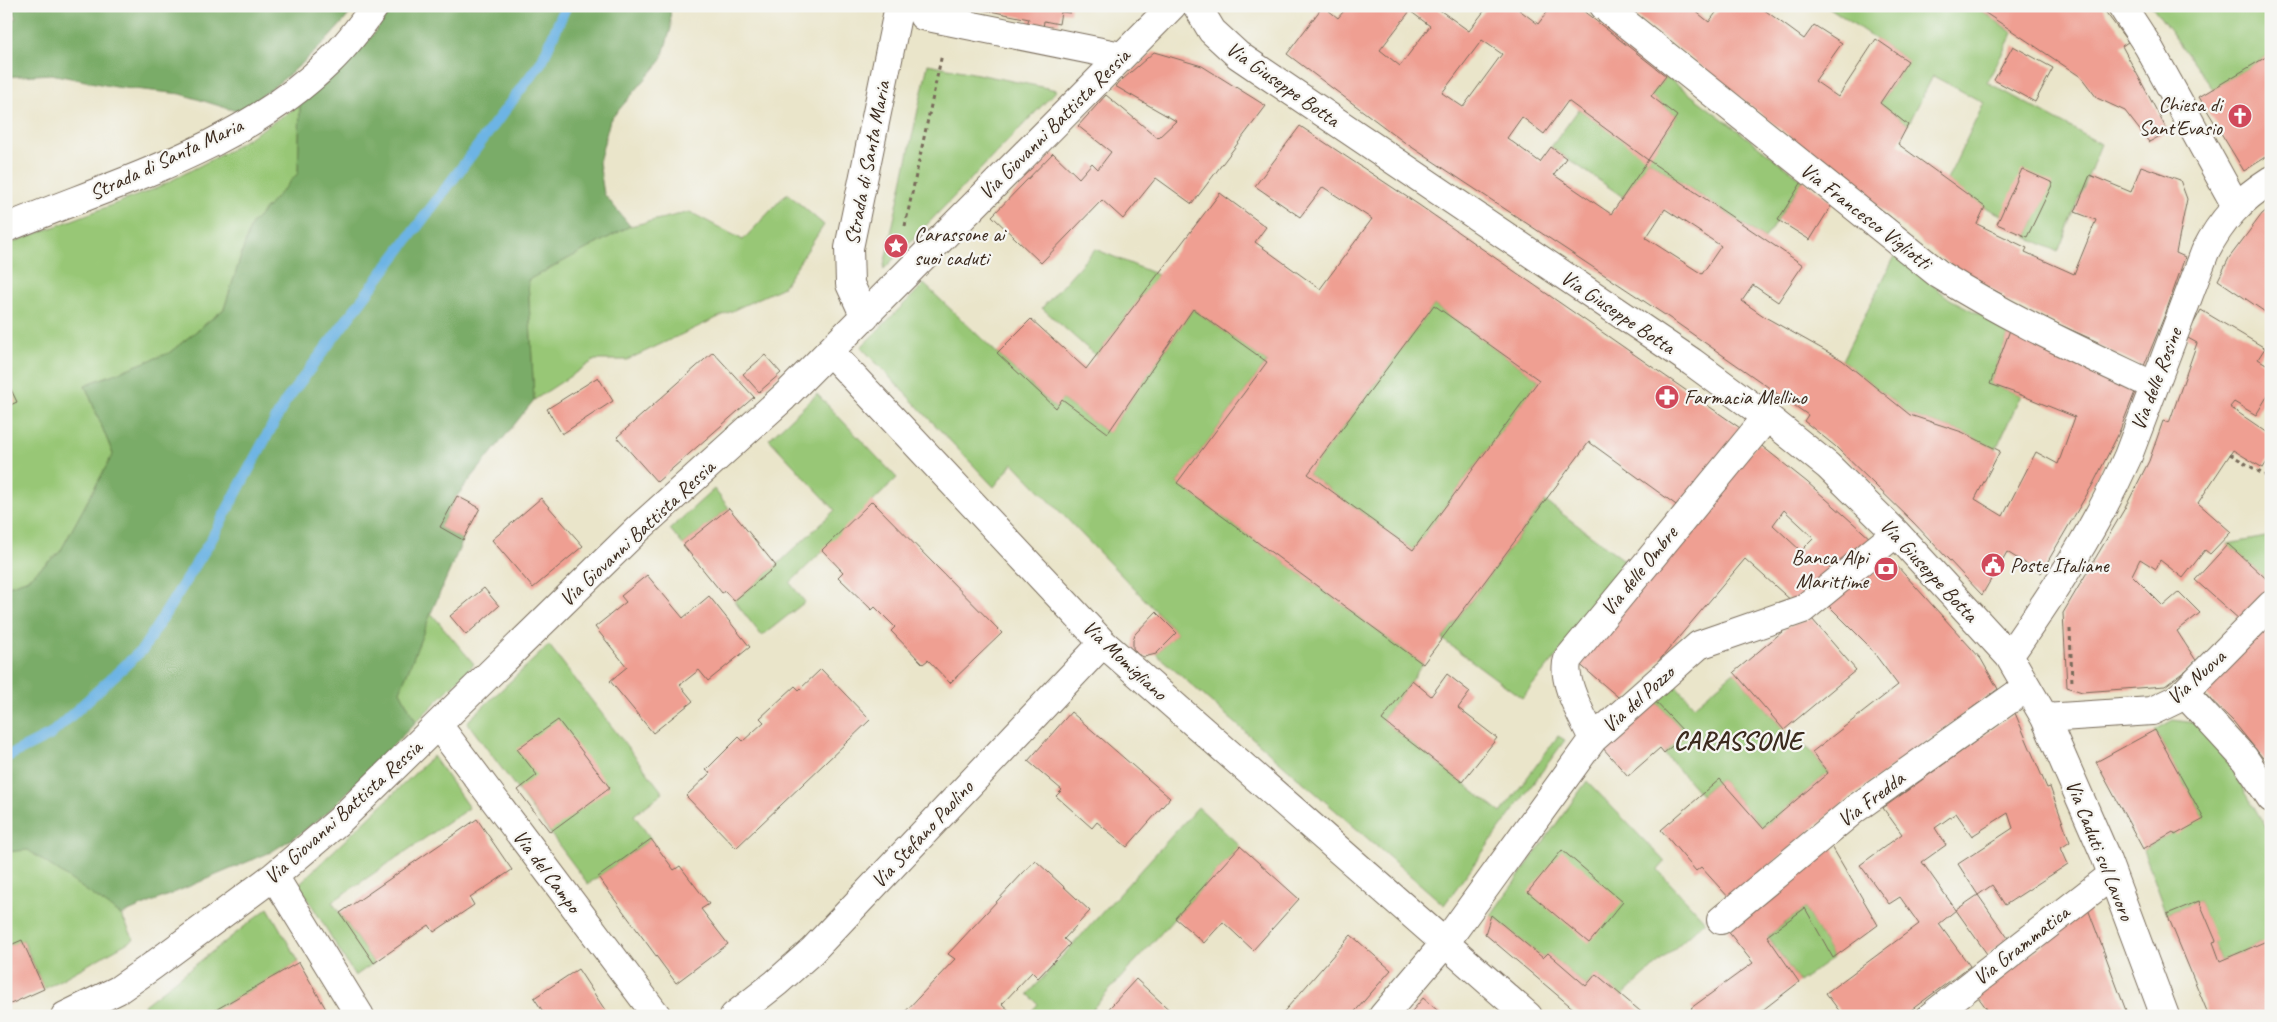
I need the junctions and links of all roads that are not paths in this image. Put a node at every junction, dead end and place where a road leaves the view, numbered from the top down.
1 (376, 6) edge
2 (1172, 6) edge
3 (1197, 6) edge
4 (1604, 6) edge
5 (2122, 6) edge
6 (911, 11) edge
7 (1121, 56) junction
8 (2271, 180) edge
9 (2236, 206) junction
10 (6, 228) edge
11 (865, 317) junction
12 (830, 352) junction
13 (2154, 386) junction
14 (1766, 417) junction
15 (1896, 533) junction
16 (2271, 605) edge
17 (1103, 643) junction
18 (2010, 656) junction
19 (2027, 687) junction
20 (2184, 693) junction
21 (2045, 718) junction
22 (438, 725) junction
23 (1593, 740) junction
24 (2271, 798) edge
25 (2112, 875) junction
26 (274, 876) junction
27 (1721, 920) dead end
28 (1445, 943) junction
29 (65, 1016) edge
30 (360, 1016) edge
31 (657, 1016) edge
32 (734, 1016) edge
33 (1383, 1016) edge
34 (1528, 1016) edge
35 (1931, 1016) edge
36 (2165, 1016) edge

1 - 10 street, Strada di Santa Maria
2 - 7 street, Via Giovanni Battista Ressia
3 - 14 street, Via Giuseppe Botta
4 - 13 street, Via Francesco Vigliotti
5 - 9 street
6 - 7 street
6 - 11 street, Strada di Santa Maria
7 - 11 street, Via Giovanni Battista Ressia
8 - 9 street, Via delle Rosine
9 - 13 street, Via delle Rosine
11 - 12 street, Via Giovanni Battista Ressia
12 - 17 street, Via Momigliano
12 - 22 street, Via Giovanni Battista Ressia
13 - 18 street, Via delle Rosine
14 - 15 street, Via Giuseppe Botta
14 - 23 street, Via delle Ombre
15 - 18 street, Via Giuseppe Botta
15 - 23 street, Via del Pozzo
16 - 20 street, Via Nuova
17 - 28 street, Via Momigliano
17 - 32 street, Via Stefano Paolino
18 - 19 street, Via Giuseppe Botta
19 - 21 street, Via Caduti sul Lavoro
19 - 27 street, Via Fredda
20 - 21 street, Via Nuova
20 - 24 street
21 - 25 street, Via Caduti sul Lavoro
22 - 26 street, Via Giovanni Battista Ressia
22 - 31 street, Via del Campo
23 - 28 street, Via del Pozzo
25 - 35 street, Via Grammatica
25 - 36 street, Via Caduti sul Lavoro
26 - 29 street, Via Giovanni Battista Ressia
26 - 30 street
28 - 33 street
28 - 34 street, Via Momigliano

